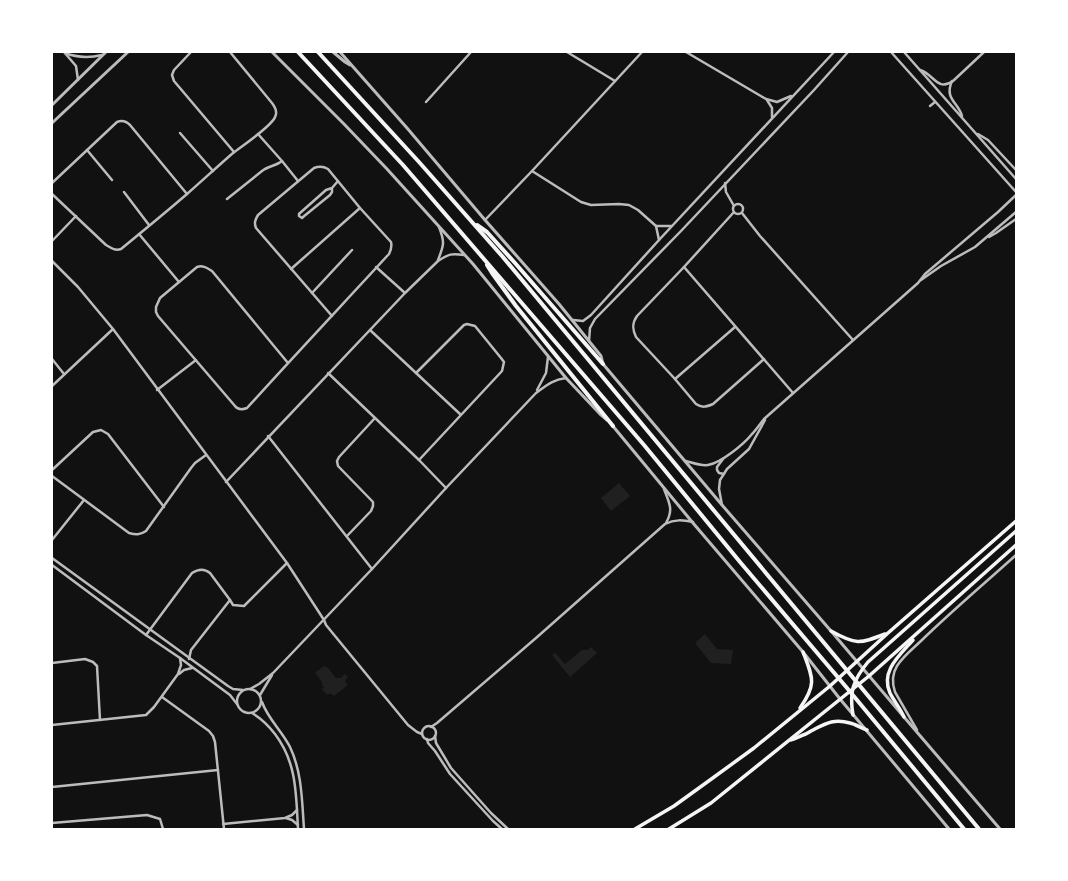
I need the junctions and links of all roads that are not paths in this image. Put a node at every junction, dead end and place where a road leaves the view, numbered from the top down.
1 (106, 52) edge
2 (128, 52) edge
3 (191, 52) edge
4 (230, 52) edge
5 (272, 52) edge
6 (298, 52) edge
7 (318, 52) edge
8 (333, 52) edge
9 (340, 52) edge
10 (471, 52) edge
11 (567, 52) edge
12 (642, 52) edge
13 (686, 52) edge
14 (834, 52) edge
15 (848, 52) edge
16 (891, 52) edge
17 (904, 52) edge
18 (907, 52) edge
19 (984, 52) edge
20 (65, 53) edge
21 (103, 55) junction
22 (907, 56) junction
23 (352, 65) junction
24 (920, 70) junction
25 (78, 80) junction
26 (616, 81) junction
27 (952, 81) junction
28 (794, 95) junction
29 (766, 99) junction
30 (426, 102) dead end
31 (935, 102) junction
32 (52, 105) edge
33 (930, 106) dead end
34 (772, 118) junction
35 (962, 118) junction
36 (52, 123) edge
37 (180, 133) dead end
38 (975, 133) junction
39 (258, 134) junction
40 (87, 150) junction
41 (234, 152) junction
42 (282, 161) junction
43 (1016, 170) edge
44 (213, 171) junction
45 (532, 172) junction
46 (1016, 179) edge
47 (112, 180) dead end
48 (298, 181) junction
49 (338, 181) junction
50 (52, 183) edge
51 (725, 183) junction
52 (332, 188) junction
53 (124, 192) dead end
54 (1016, 192) edge
55 (52, 194) edge
56 (187, 194) junction
57 (1016, 196) edge
58 (227, 199) dead end
59 (314, 201) junction
60 (317, 205) junction
61 (734, 206) junction
62 (360, 208) junction
63 (734, 212) junction
64 (1016, 212) edge
65 (742, 213) junction
66 (76, 216) junction
67 (1016, 219) edge
68 (470, 220) junction
69 (485, 220) junction
70 (150, 225) junction
71 (438, 226) junction
72 (656, 226) junction
73 (672, 226) junction
74 (139, 234) junction
75 (985, 239) junction
76 (659, 240) junction
77 (52, 241) edge
78 (352, 250) dead end
79 (464, 255) junction
80 (483, 257) junction
81 (438, 260) junction
82 (52, 261) edge
83 (684, 267) junction
84 (376, 268) junction
85 (291, 269) junction
86 (179, 282) junction
87 (918, 283) junction
88 (312, 293) junction
89 (405, 293) junction
90 (332, 316) junction
91 (573, 320) junction
92 (735, 327) junction
93 (112, 329) junction
94 (370, 330) junction
95 (853, 340) junction
96 (589, 341) junction
97 (548, 357) junction
98 (52, 359) edge
99 (764, 359) junction
100 (196, 360) junction
101 (288, 363) junction
102 (603, 364) junction
103 (416, 373) junction
104 (64, 374) junction
105 (328, 374) junction
106 (566, 378) junction
107 (675, 379) junction
108 (52, 386) edge
109 (157, 390) junction
110 (536, 393) junction
111 (793, 393) junction
112 (460, 414) junction
113 (769, 415) junction
114 (375, 418) junction
115 (613, 426) junction
116 (268, 436) junction
117 (206, 455) junction
118 (724, 457) junction
119 (419, 460) junction
120 (686, 461) junction
121 (52, 470) edge
122 (724, 474) junction
123 (52, 476) edge
124 (226, 482) junction
125 (663, 486) junction
126 (446, 488) junction
127 (84, 500) junction
128 (722, 504) junction
129 (164, 507) junction
130 (1016, 521) edge
131 (693, 522) junction
132 (665, 524) junction
133 (1016, 531) edge
134 (347, 536) junction
135 (52, 540) edge
136 (1016, 545) edge
137 (1016, 555) edge
138 (52, 558) edge
139 (287, 563) junction
140 (52, 565) edge
141 (372, 570) junction
142 (230, 600) junction
143 (324, 620) junction
144 (150, 630) junction
145 (831, 631) junction
146 (920, 631) junction
147 (888, 632) junction
148 (146, 635) junction
149 (803, 652) junction
150 (180, 658) junction
151 (189, 659) junction
152 (857, 662) junction
153 (52, 663) edge
154 (193, 668) junction
155 (862, 668) junction
156 (273, 673) junction
157 (178, 674) junction
158 (869, 676) junction
159 (830, 686) junction
160 (250, 689) junction
161 (852, 689) junction
162 (243, 690) junction
163 (260, 695) junction
164 (162, 698) junction
165 (840, 699) junction
166 (262, 702) junction
167 (237, 704) junction
168 (252, 713) junction
169 (796, 713) junction
170 (853, 715) junction
171 (904, 717) junction
172 (100, 720) junction
173 (437, 723) junction
174 (52, 725) edge
175 (431, 727) junction
176 (867, 730) junction
177 (435, 731) junction
178 (422, 734) junction
179 (435, 736) junction
180 (920, 736) junction
181 (427, 739) junction
182 (786, 742) junction
183 (218, 770) junction
184 (52, 787) edge
185 (297, 810) junction
186 (285, 818) junction
187 (52, 823) edge
188 (223, 824) junction
189 (298, 825) junction
190 (163, 829) edge
191 (224, 829) edge
192 (298, 829) edge
193 (304, 829) edge
194 (502, 829) edge
195 (508, 829) edge
196 (635, 829) edge
197 (670, 829) edge
198 (949, 829) edge
199 (964, 829) edge
200 (979, 829) edge
201 (1000, 829) edge

1 - 21 street
2 - 36 street
3 - 41 street
4 - 39 street
5 - 71 street
6 - 80 highway
7 - 68 highway
8 - 23 street
9 - 23 street
10 - 30 street
11 - 26 street
12 - 26 street
13 - 29 street
14 - 28 street
15 - 51 street
16 - 31 street
17 - 22 street
18 - 22 street
19 - 27 street
20 - 21 street
20 - 25 street
21 - 25 street
22 - 24 street
23 - 69 street
24 - 27 street
24 - 35 street
25 - 32 street
26 - 45 street
27 - 35 street
28 - 29 street
28 - 34 street
29 - 34 street
31 - 33 street
31 - 54 street
34 - 73 street
35 - 38 street
37 - 44 street
38 - 43 street
38 - 46 street
39 - 41 street
39 - 42 street
40 - 47 street
40 - 50 street
40 - 56 street
41 - 44 street
42 - 48 street
42 - 58 street
44 - 56 street
45 - 69 street
45 - 72 street
48 - 49 street
48 - 85 street
49 - 52 street
49 - 62 street
51 - 61 street
51 - 96 street
52 - 59 street
52 - 60 street
53 - 70 street
55 - 66 street
56 - 70 street
57 - 87 street
59 - 60 street
59 - 60 street
61 - 63 street
61 - 65 street
62 - 84 street
62 - 85 street
63 - 65 street
63 - 83 street
64 - 75 street
65 - 95 street
66 - 74 street
66 - 77 street
67 - 75 street
68 - 102 highway
68 - 200 highway
69 - 91 street
70 - 74 street
71 - 79 street
71 - 81 street
72 - 73 street
72 - 76 street
73 - 76 street
74 - 86 street
75 - 87 street
76 - 91 street
78 - 88 street
79 - 81 street
79 - 97 street
80 - 115 highway
80 - 199 highway
81 - 89 street
82 - 93 street
83 - 92 street
83 - 107 street
84 - 89 street
84 - 90 street
85 - 88 street
86 - 100 street
86 - 101 street
87 - 95 street
88 - 90 street
89 - 94 street
90 - 101 street
91 - 96 street
92 - 99 street
92 - 107 street
93 - 104 street
93 - 109 street
94 - 103 street
94 - 105 street
95 - 111 street
96 - 102 street
97 - 106 street
97 - 110 street
98 - 104 street
99 - 107 street
99 - 111 street
100 - 101 street
100 - 109 street
102 - 120 street
103 - 112 street
103 - 112 street
104 - 108 street
105 - 114 street
105 - 116 street
106 - 110 street
106 - 115 street
109 - 117 street
110 - 126 street
111 - 113 street
112 - 119 street
113 - 118 street
113 - 122 street
114 - 119 street
114 - 134 street
115 - 125 street
116 - 124 street
116 - 134 street
117 - 124 street
117 - 129 street
118 - 120 street
118 - 122 street
119 - 126 street
120 - 128 street
121 - 129 street
122 - 128 street
123 - 127 street
124 - 139 street
125 - 131 street
125 - 132 street
126 - 141 street
127 - 129 street
127 - 135 street
128 - 145 street
130 - 147 main road
131 - 132 street
131 - 149 street
132 - 173 street
133 - 155 main road
134 - 141 street
136 - 146 main road
137 - 180 street
138 - 144 street
139 - 142 street
139 - 143 street
140 - 148 street
141 - 143 street
142 - 144 street
142 - 151 street
143 - 156 street
143 - 178 street
144 - 148 street
144 - 151 street
145 - 147 main road
145 - 152 street
146 - 158 main road
146 - 171 main road
147 - 152 main road
148 - 150 street
149 - 159 street
149 - 169 main road
150 - 154 street
150 - 157 street
151 - 162 street
152 - 155 street
152 - 159 main road
153 - 172 street
154 - 157 street
154 - 167 street
155 - 158 street
155 - 161 main road
156 - 160 street
156 - 163 street
157 - 164 street
158 - 161 main road
158 - 171 street
159 - 165 street
159 - 169 main road
160 - 162 street
160 - 163 street
161 - 165 main road
161 - 170 main road
162 - 167 street
163 - 166 street
164 - 172 street
164 - 183 street
165 - 170 street
165 - 182 main road
166 - 168 street
166 - 193 street
167 - 168 street
168 - 185 street
169 - 196 main road
170 - 176 street
171 - 180 street
172 - 174 street
173 - 175 street
173 - 177 street
175 - 177 street
175 - 178 street
176 - 182 main road
176 - 198 street
177 - 179 street
178 - 181 street
179 - 181 street
179 - 195 street
180 - 201 street
181 - 194 street
182 - 197 main road
183 - 184 street
183 - 188 street
185 - 186 street
185 - 189 street
186 - 188 street
186 - 189 street
187 - 190 street
188 - 191 street
189 - 192 street

